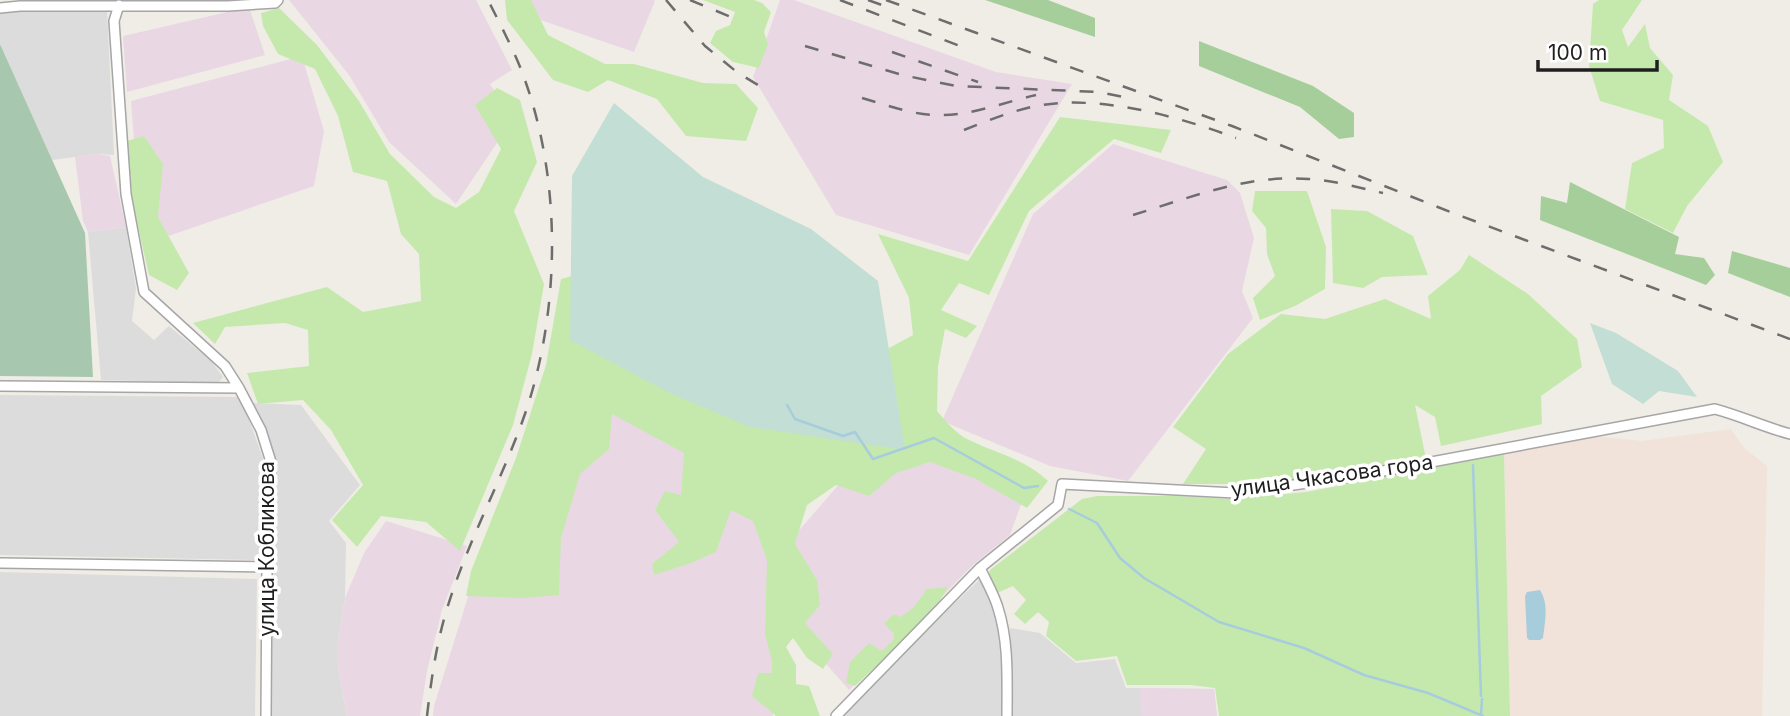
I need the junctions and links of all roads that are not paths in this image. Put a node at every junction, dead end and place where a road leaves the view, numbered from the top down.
1 (278, 0) edge
2 (20, 3) edge
3 (122, 3) edge
4 (228, 3) edge
5 (0, 8) edge
6 (0, 386) edge
7 (239, 388) junction
8 (1790, 434) edge
9 (0, 562) edge
10 (267, 567) junction
11 (980, 568) junction
12 (266, 716) edge
13 (836, 716) edge
14 (1007, 716) edge

1 - 4 street
2 - 3 street
2 - 5 street
3 - 4 street
3 - 7 street, улица Кобликова
6 - 7 street
7 - 10 street, улица Кобликова
8 - 11 street, улица Чкасова гора
9 - 10 street
10 - 12 street, улица Кобликова
11 - 13 street, улица Чкасова гора
11 - 14 street

